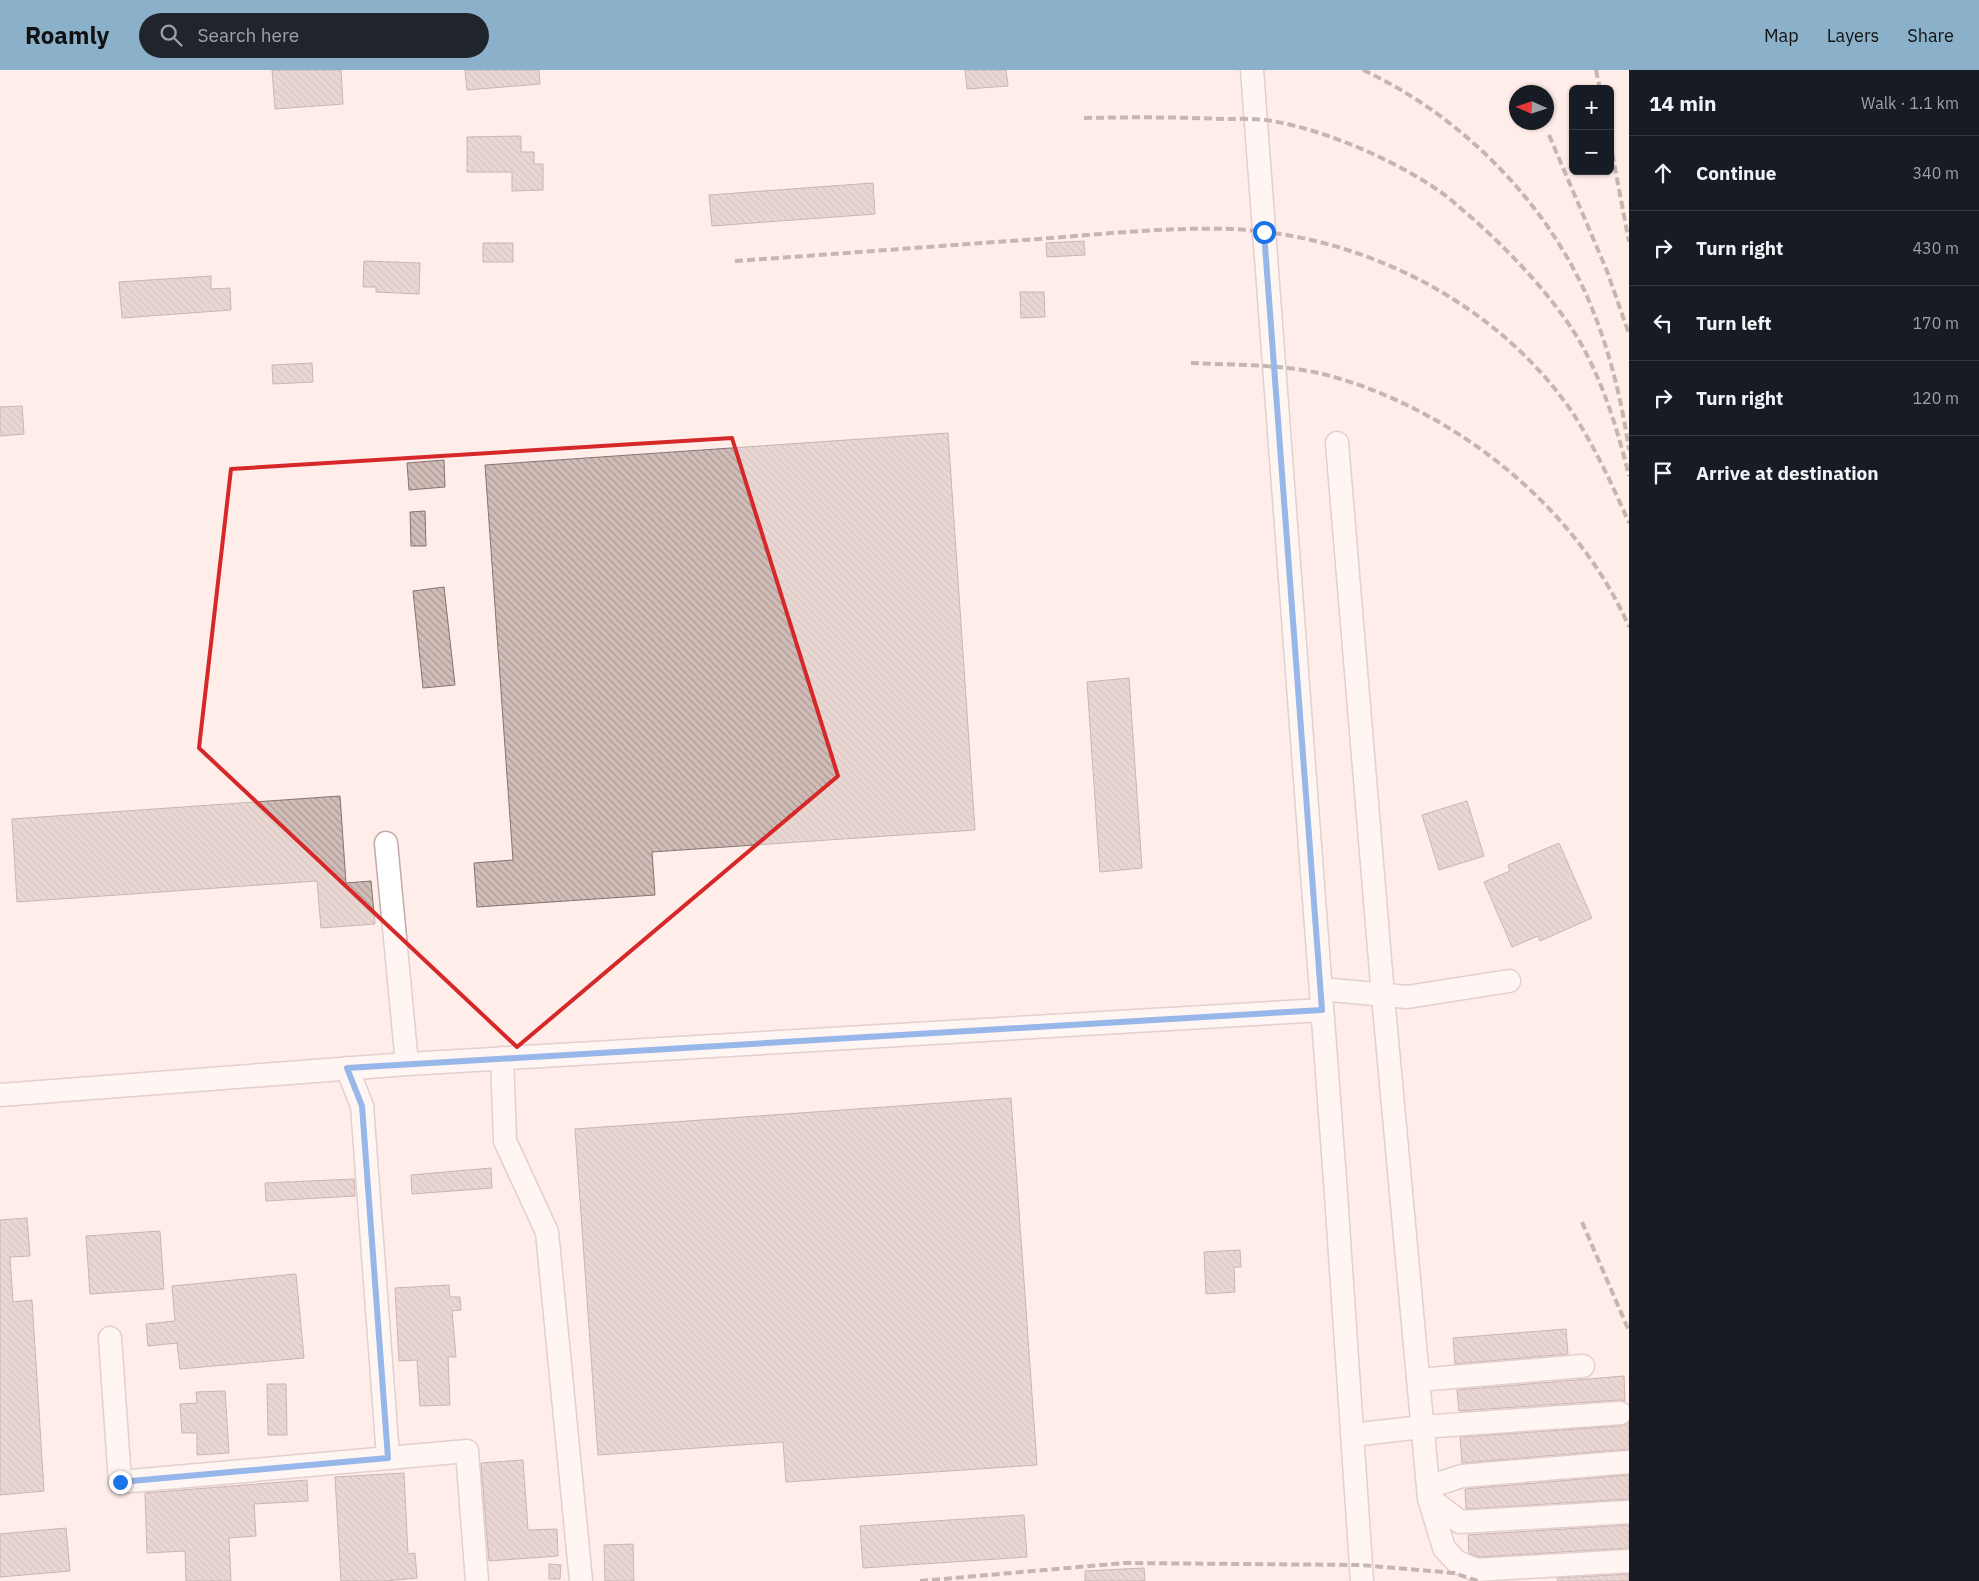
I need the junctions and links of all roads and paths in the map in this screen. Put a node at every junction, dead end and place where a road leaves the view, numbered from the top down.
1 (1252, 70) edge
2 (1337, 443) dead end
3 (386, 843) dead end
4 (1509, 981) dead end
5 (1383, 996) junction
6 (1321, 1000) junction
7 (502, 1058) junction
8 (407, 1064) junction
9 (347, 1068) junction
10 (0, 1095) edge
11 (110, 1338) dead end
12 (1583, 1366) dead end
13 (1418, 1380) junction
14 (1620, 1413) dead end
15 (1422, 1427) junction
16 (1352, 1435) junction
17 (388, 1458) junction
18 (1629, 1462) edge
19 (1428, 1492) junction
20 (1629, 1512) edge
21 (1629, 1560) edge
22 (477, 1581) edge
23 (580, 1581) edge
24 (1362, 1581) edge

1 - 6 street
2 - 5 street
3 - 8 street
4 - 5 street
5 - 6 street
5 - 13 street
6 - 7 street
6 - 16 street
7 - 8 street
7 - 23 street
8 - 9 street
9 - 10 street
9 - 17 street
11 - 17 street
12 - 13 street
13 - 15 street
14 - 15 street
15 - 16 street
15 - 19 street
16 - 24 street
17 - 22 street
18 - 19 street
19 - 20 street
19 - 21 street

